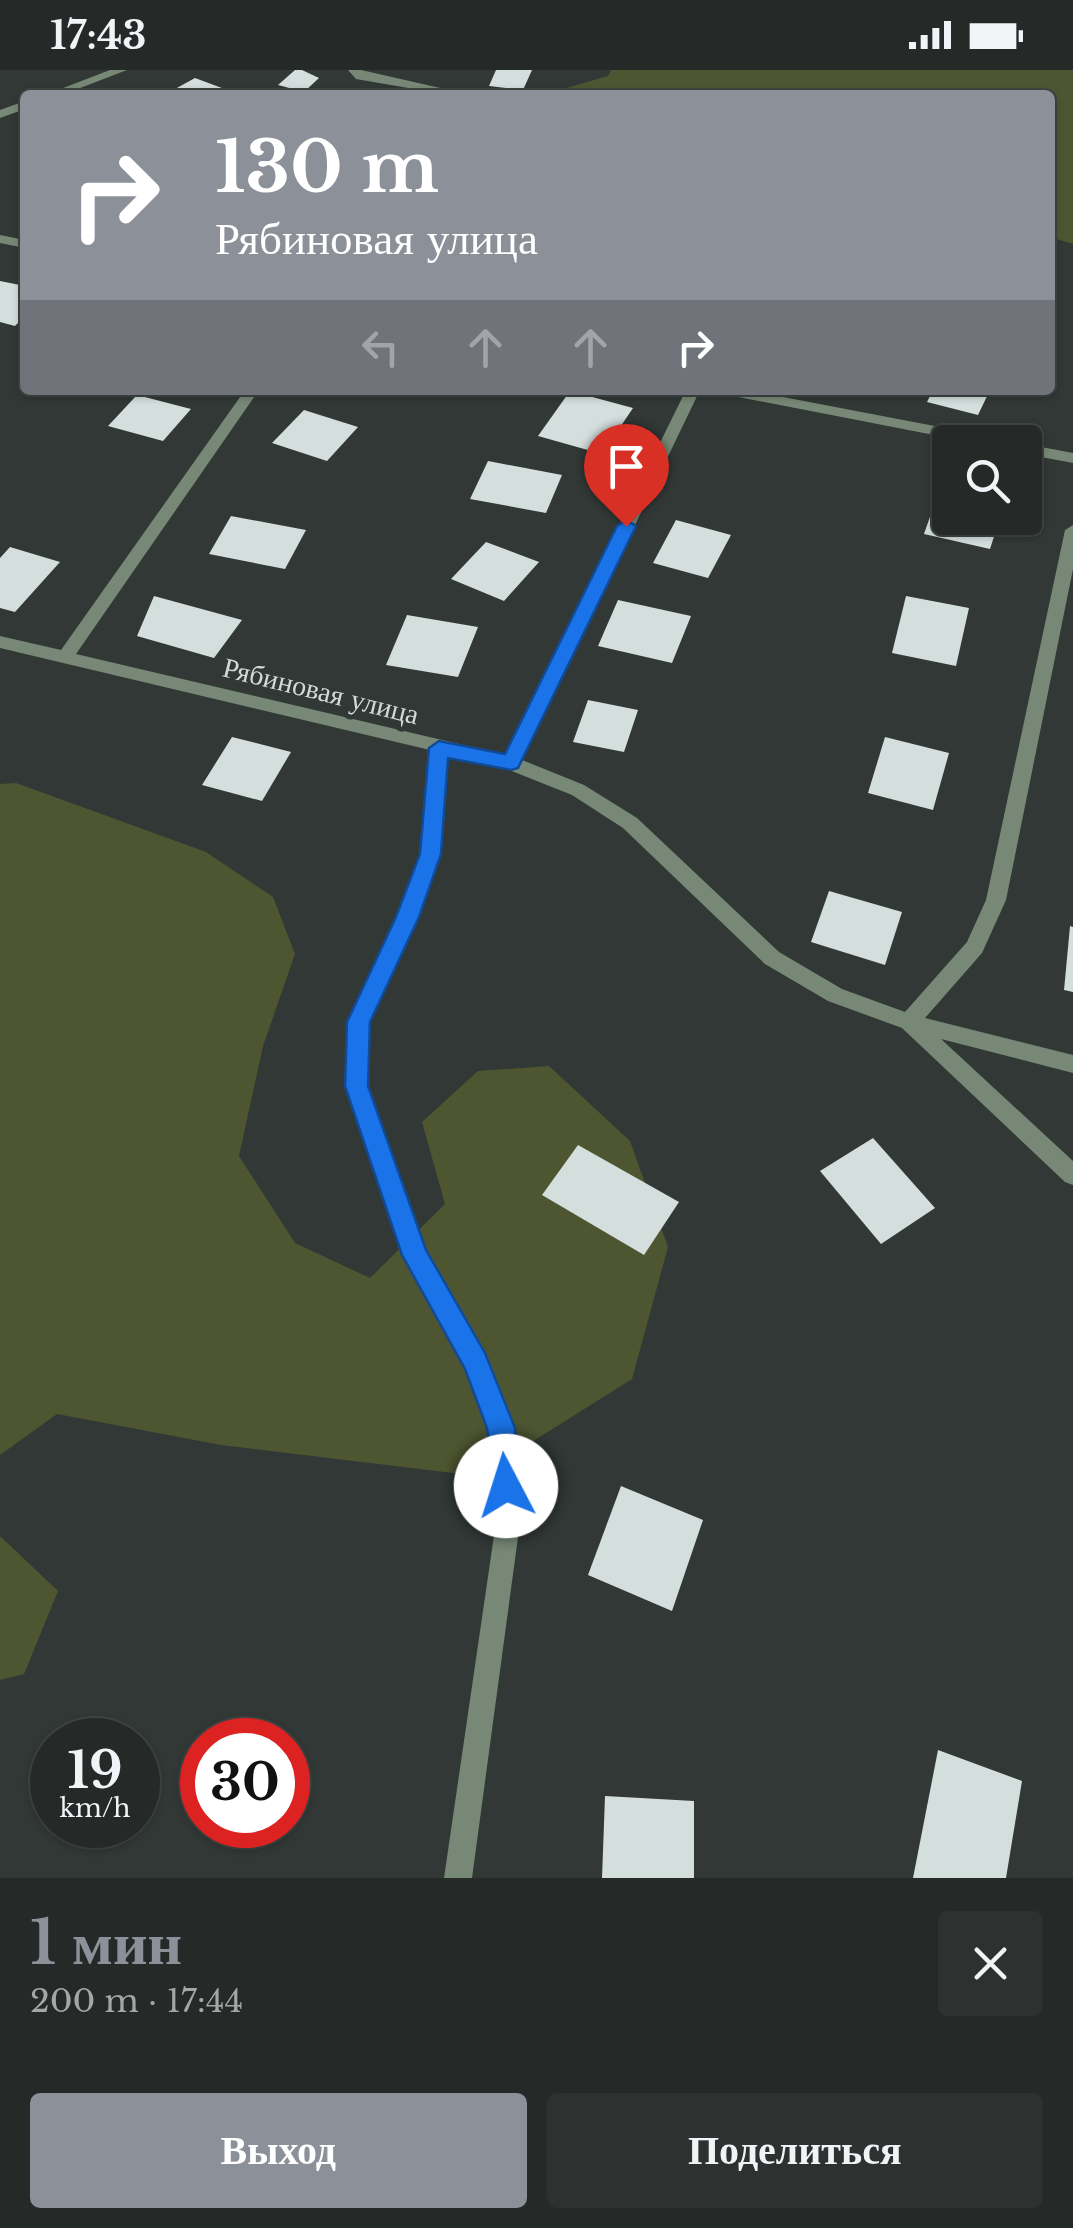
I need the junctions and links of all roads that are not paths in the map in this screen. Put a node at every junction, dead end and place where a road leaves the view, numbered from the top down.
1 (121, 70) edge
2 (354, 70) edge
3 (65, 90) edge
4 (440, 90) edge
5 (248, 395) edge
6 (690, 395) edge
7 (749, 395) edge
8 (932, 430) edge
9 (1042, 452) edge
10 (1073, 458) edge
11 (1073, 530) edge
12 (0, 642) edge
13 (64, 657) junction
14 (439, 748) junction
15 (511, 762) junction
16 (909, 1022) junction
17 (1073, 1064) edge
18 (1073, 1175) edge
19 (458, 1878) edge

1 - 3 street
2 - 4 street
5 - 13 street
6 - 15 street
7 - 8 street
9 - 10 street
11 - 16 street
12 - 13 street, Рябиновая улица
13 - 14 street, Рябиновая улица
14 - 15 street, Рябиновая улица
14 - 19 street
15 - 16 street, Рябиновая улица
16 - 17 street, Рябиновая улица
16 - 18 street

